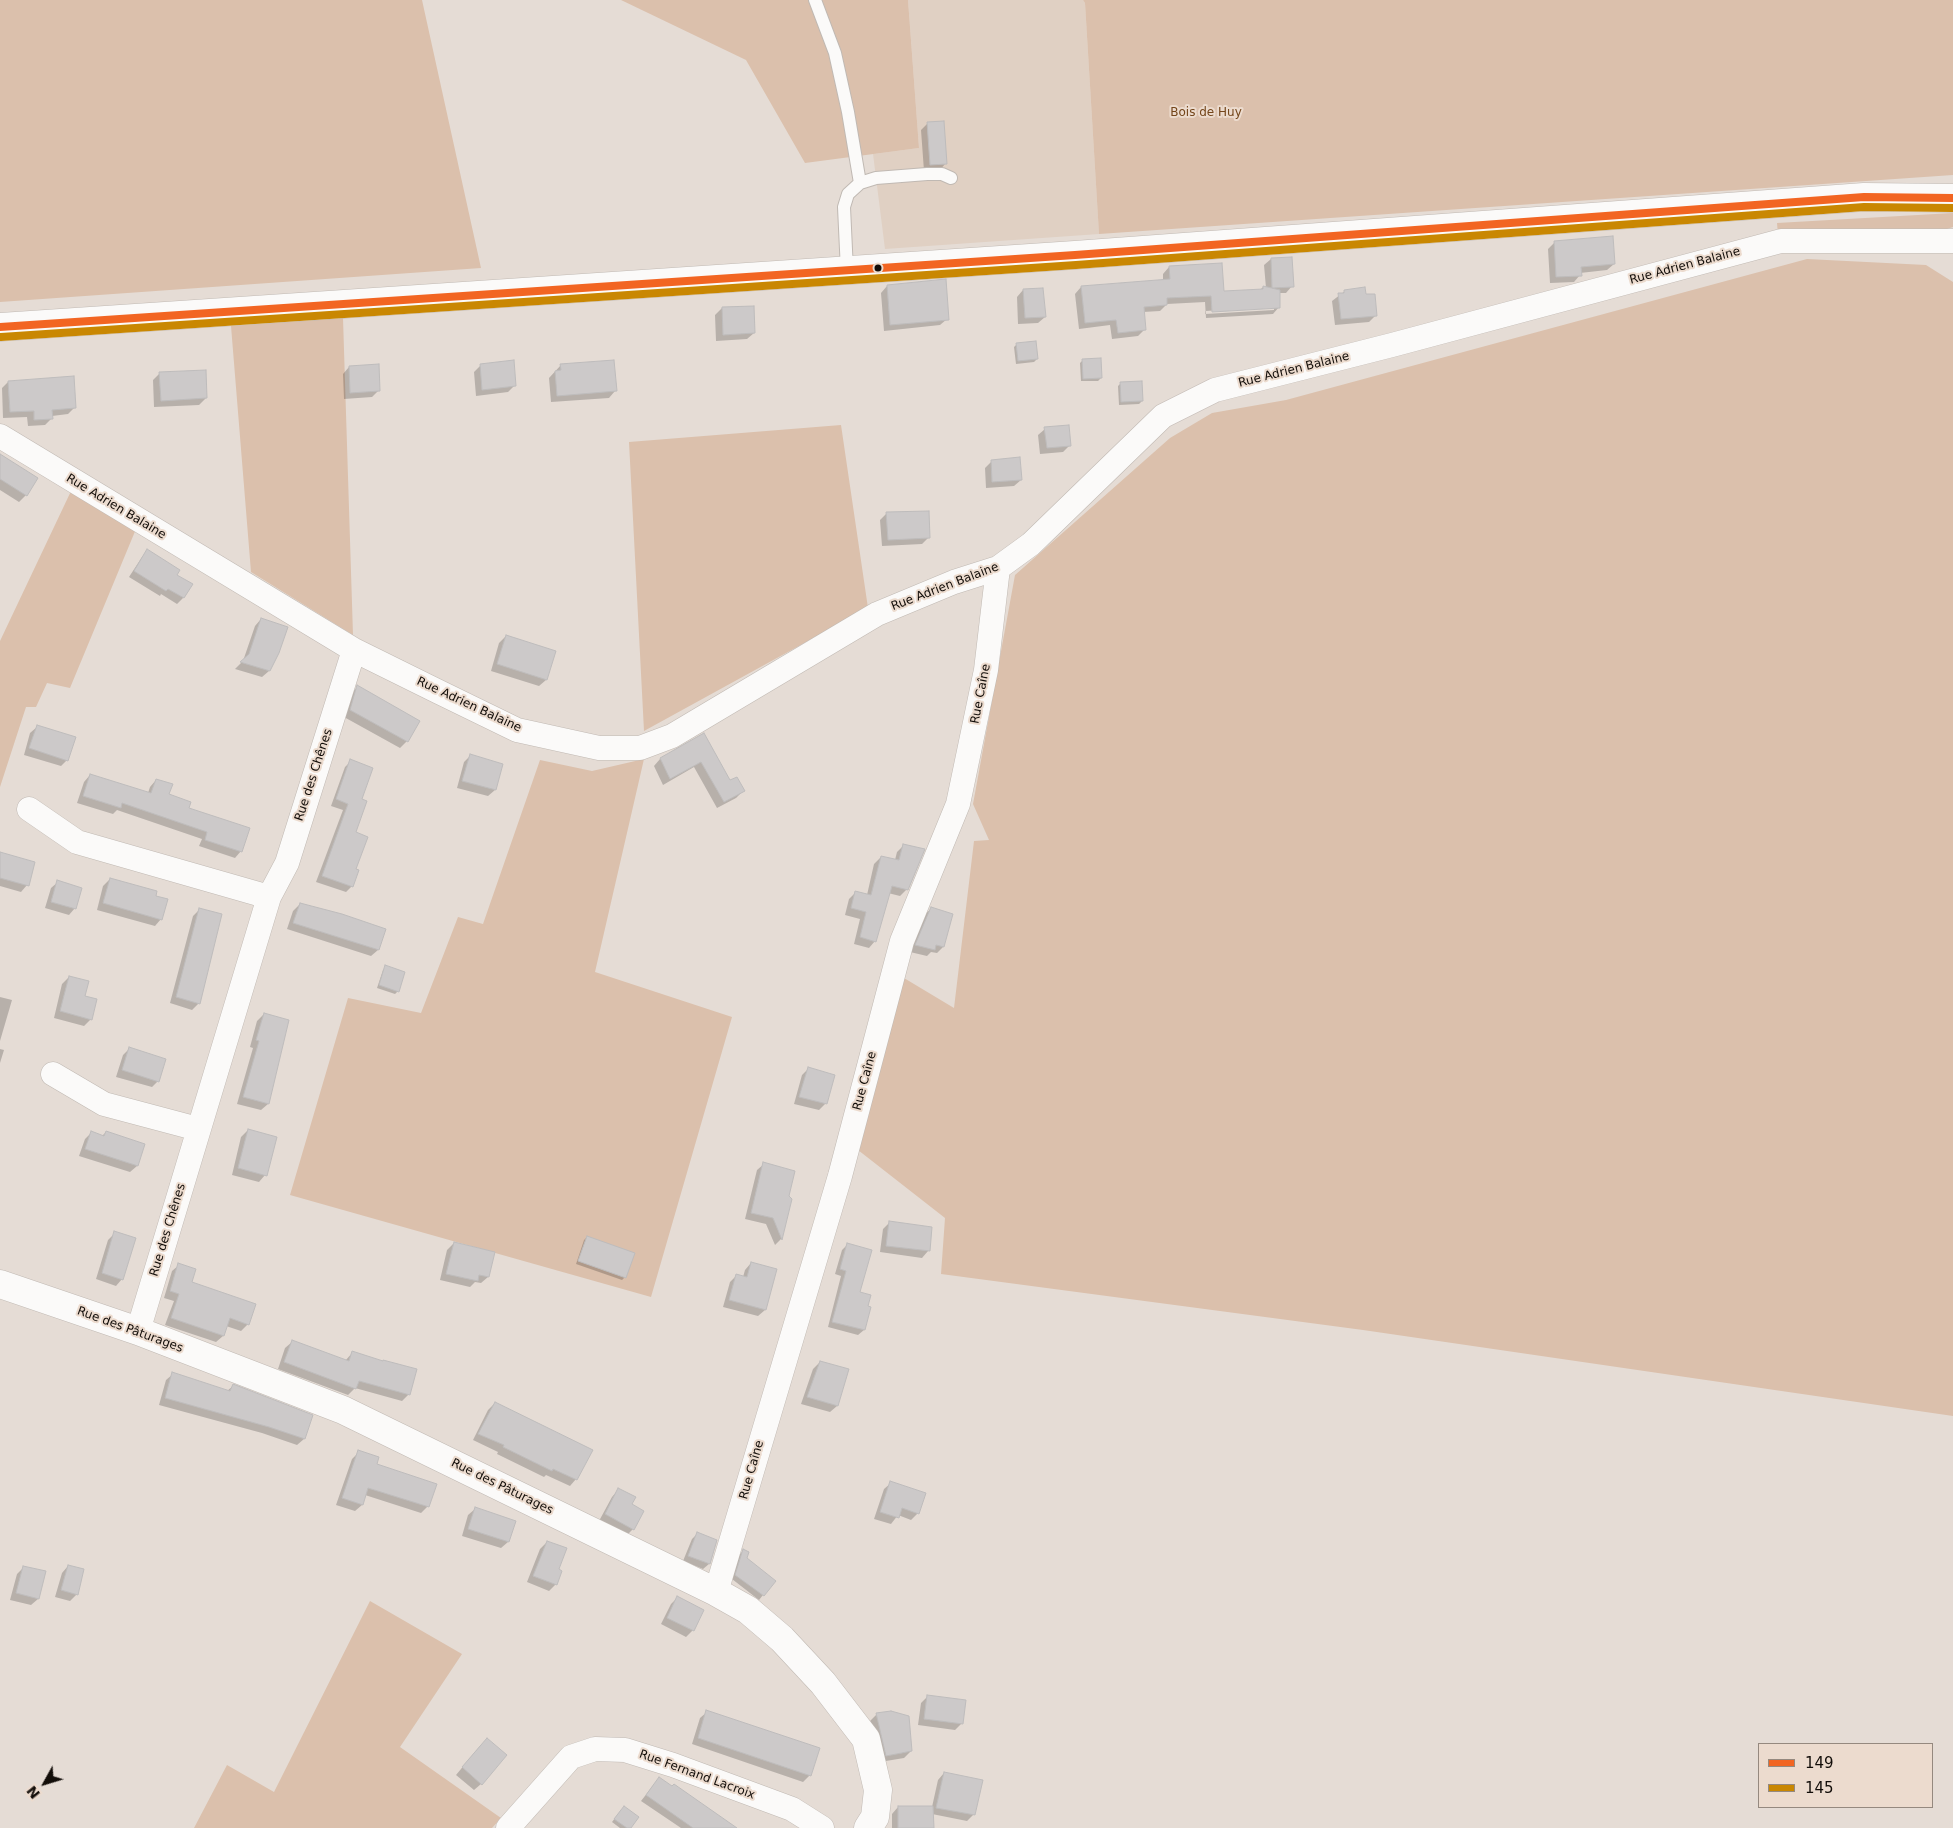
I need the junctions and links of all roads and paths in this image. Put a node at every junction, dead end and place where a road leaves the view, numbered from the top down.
1 (814, 0) edge
2 (951, 178) dead end
3 (860, 182) junction
4 (1953, 198) edge
5 (1953, 240) edge
6 (847, 271) junction
7 (0, 327) edge
8 (0, 436) edge
9 (998, 568) junction
10 (354, 650) junction
11 (29, 809) dead end
12 (269, 897) junction
13 (53, 1074) dead end
14 (198, 1129) junction
15 (0, 1284) edge
16 (138, 1332) junction
17 (716, 1592) junction
18 (508, 1828) edge
19 (822, 1828) edge
20 (868, 1828) edge

1 - 3 lane
2 - 3 lane
3 - 6 lane
4 - 6 main road
5 - 9 street, Rue Adrien Balaine
6 - 7 main road
8 - 10 street, Rue Adrien Balaine
9 - 10 street, Rue Adrien Balaine
9 - 17 street, Rue Caîne
10 - 12 street, Rue des Chênes
11 - 12 street
12 - 14 street, Rue des Chênes
13 - 14 street
14 - 16 street, Rue des Chênes
15 - 16 main road, Rue des Pâturages
16 - 17 main road, Rue des Pâturages
17 - 20 main road, Rue des Pâturages
18 - 19 street, Rue Fernand Lacroix

